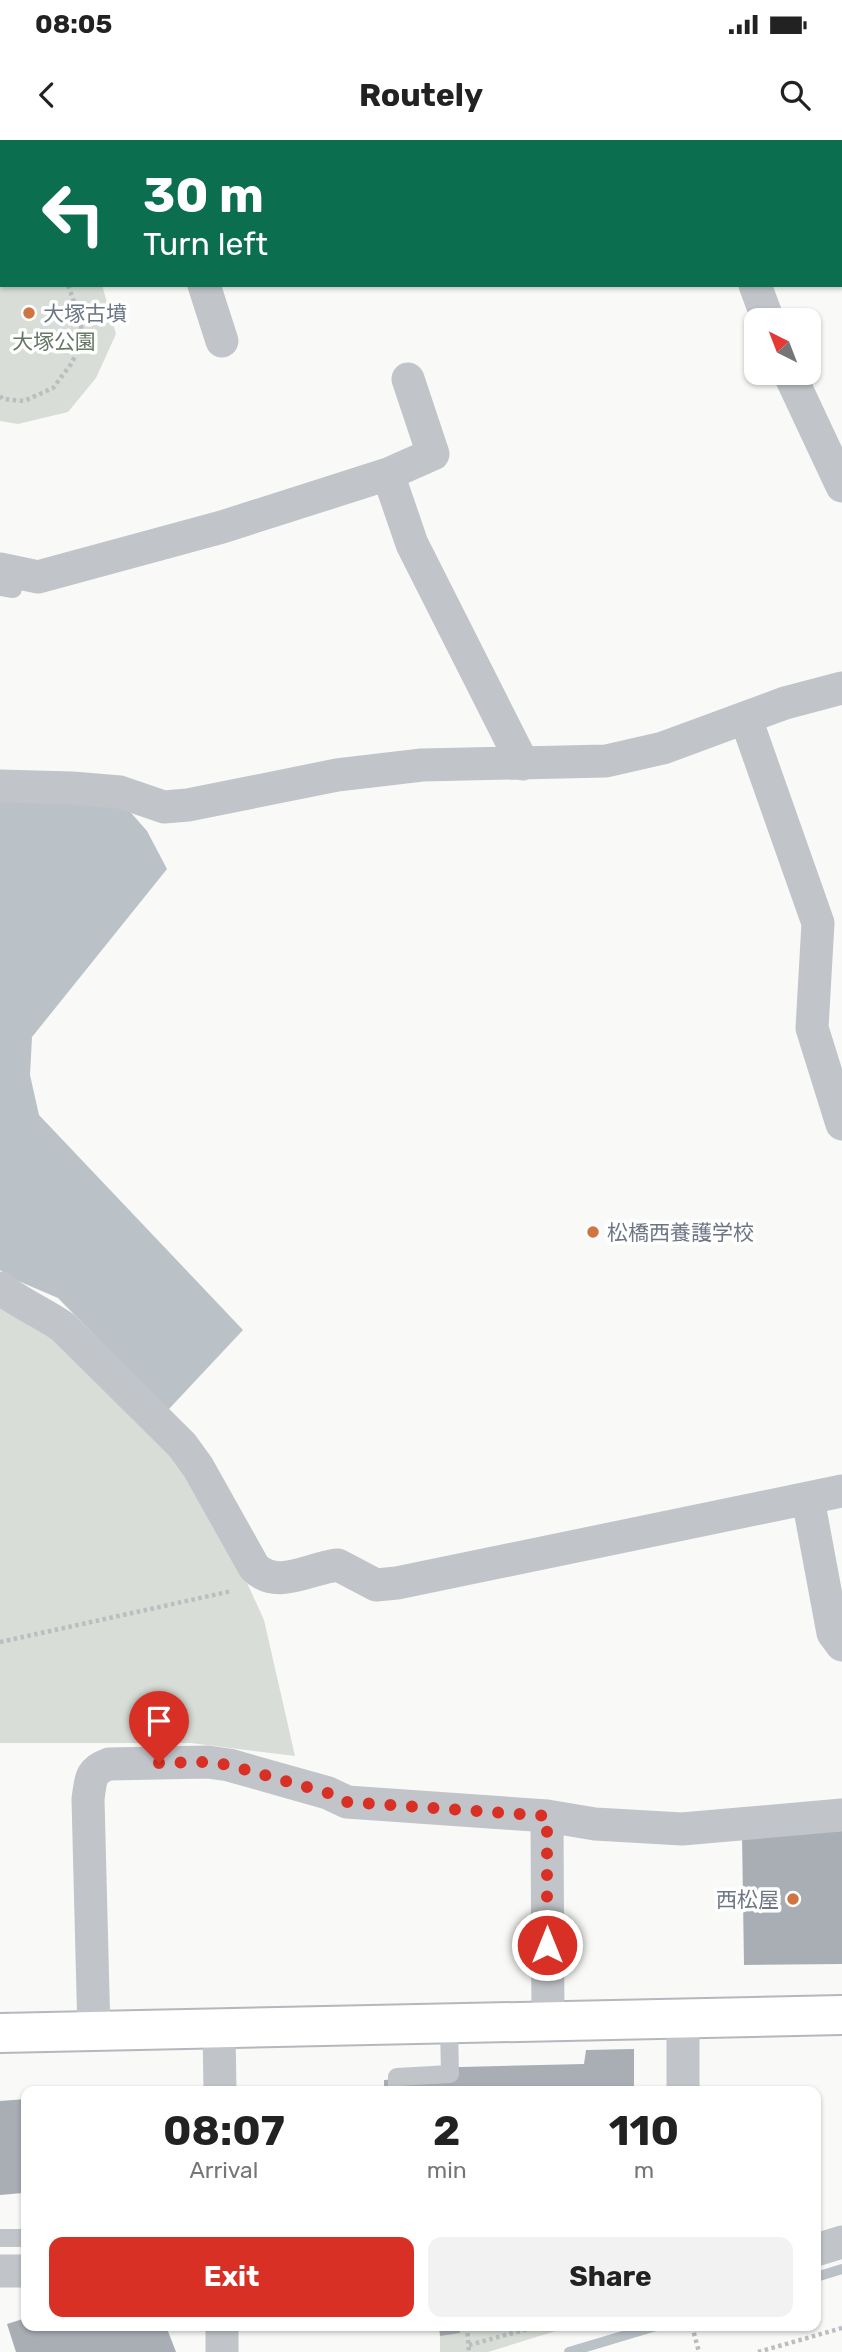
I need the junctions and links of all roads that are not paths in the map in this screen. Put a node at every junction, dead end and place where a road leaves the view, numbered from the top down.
1 (205, 287) edge
2 (756, 287) edge
3 (764, 308) edge
4 (222, 341) dead end
5 (408, 379) dead end
6 (795, 385) edge
7 (388, 474) junction
8 (842, 486) edge
9 (4, 581) edge
10 (842, 688) edge
11 (746, 719) junction
12 (523, 764) junction
13 (0, 786) edge
14 (842, 1124) edge
15 (0, 1288) edge
16 (842, 1491) edge
17 (808, 1499) junction
18 (842, 1645) edge
19 (842, 1815) edge
20 (547, 1816) junction
21 (842, 2015) edge
22 (682, 2018) junction
23 (548, 2021) junction
24 (449, 2025) junction
25 (219, 2030) junction
26 (0, 2033) edge
27 (94, 2033) junction
28 (220, 2086) edge
29 (397, 2086) edge
30 (683, 2086) edge
31 (0, 2238) edge
32 (21, 2238) edge
33 (842, 2242) edge
34 (821, 2248) edge
35 (0, 2271) edge
36 (21, 2271) edge
37 (222, 2331) edge
38 (222, 2352) edge

1 - 4 street
2 - 3 street
5 - 7 street
6 - 8 street
7 - 9 street
7 - 12 street
10 - 11 street
11 - 12 street
11 - 14 street
12 - 13 street
15 - 17 street
16 - 17 street
17 - 18 street
19 - 20 street
20 - 23 street
20 - 27 street
21 - 22 street
22 - 23 street
22 - 30 street
23 - 24 street
24 - 25 street
24 - 29 lane
25 - 27 street
25 - 28 street
26 - 27 street
31 - 32 lane
33 - 34 street
35 - 36 street
37 - 38 street

